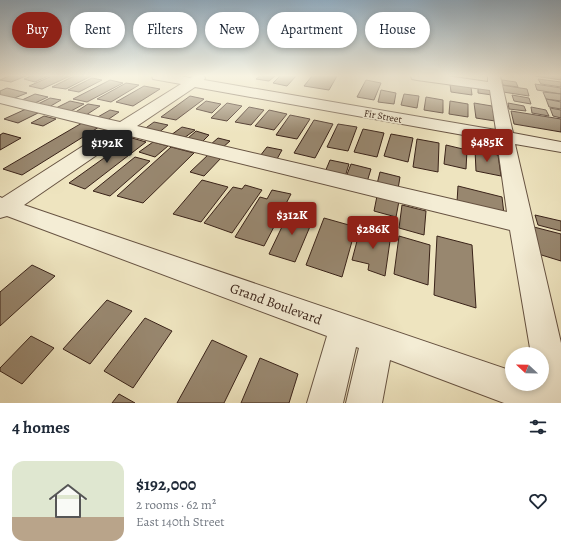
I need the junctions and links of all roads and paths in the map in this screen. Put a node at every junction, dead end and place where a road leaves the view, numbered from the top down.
1 (173, 95) edge
2 (279, 95) edge
3 (498, 95) edge
4 (0, 99) edge
5 (122, 129) junction
6 (506, 138) junction
7 (561, 147) edge
8 (2, 207) edge
9 (521, 224) junction
10 (345, 329) junction
11 (377, 340) junction
12 (325, 403) edge
13 (364, 403) edge
14 (553, 403) edge
15 (557, 403) edge

1 - 5 street
2 - 6 street, Fir Street
3 - 6 street
4 - 5 street
5 - 8 street
5 - 9 street
6 - 7 street, Fir Street
6 - 9 street
8 - 10 street, Grand Boulevard
9 - 15 street
10 - 11 street, Grand Boulevard
10 - 12 street
11 - 13 street
11 - 14 street, Grand Boulevard

